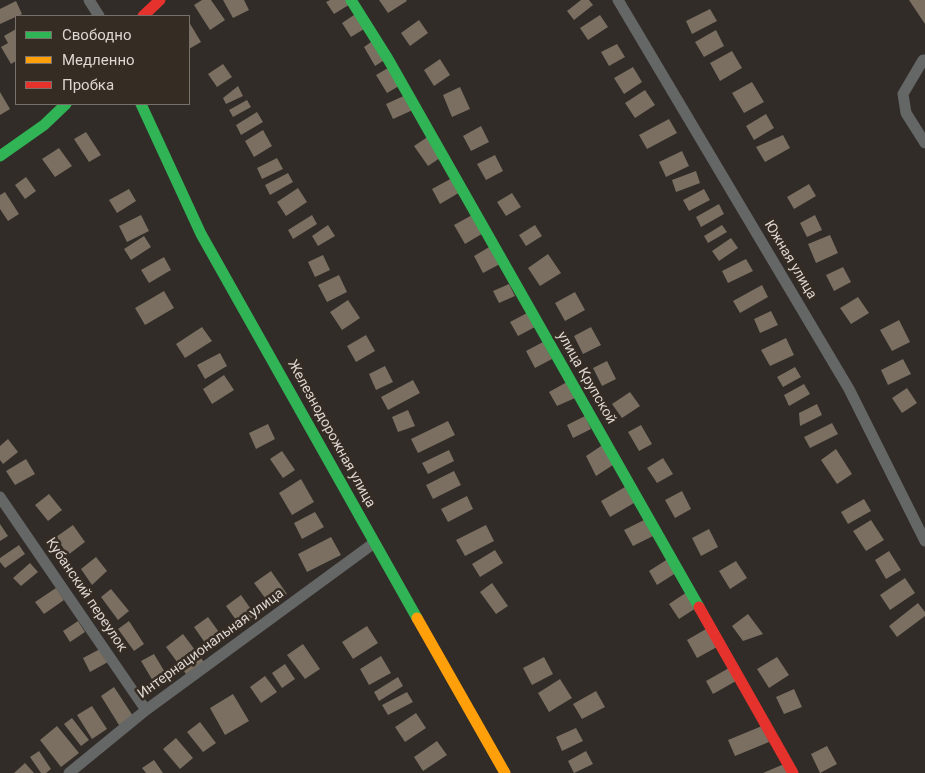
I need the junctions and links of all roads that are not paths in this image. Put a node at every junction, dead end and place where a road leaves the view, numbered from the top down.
1 (89, 0) edge
2 (160, 0) edge
3 (351, 0) edge
4 (618, 0) edge
5 (98, 15) edge
6 (144, 15) edge
7 (925, 60) edge
8 (65, 105) edge
9 (141, 105) edge
10 (925, 143) edge
11 (0, 156) edge
12 (0, 497) edge
13 (925, 541) edge
14 (374, 543) junction
15 (146, 710) junction
16 (69, 773) edge
17 (505, 773) edge
18 (793, 773) edge

1 - 5 street
2 - 6 street
3 - 18 street, улица Крупской
4 - 13 street, Южная улица
7 - 10 street
8 - 11 street
9 - 14 street, Железнодорожная улица
12 - 15 street, Кубанский переулок
14 - 15 street, Интернациональная улица
14 - 17 street, Железнодорожная улица
15 - 16 street, Интернациональная улица

